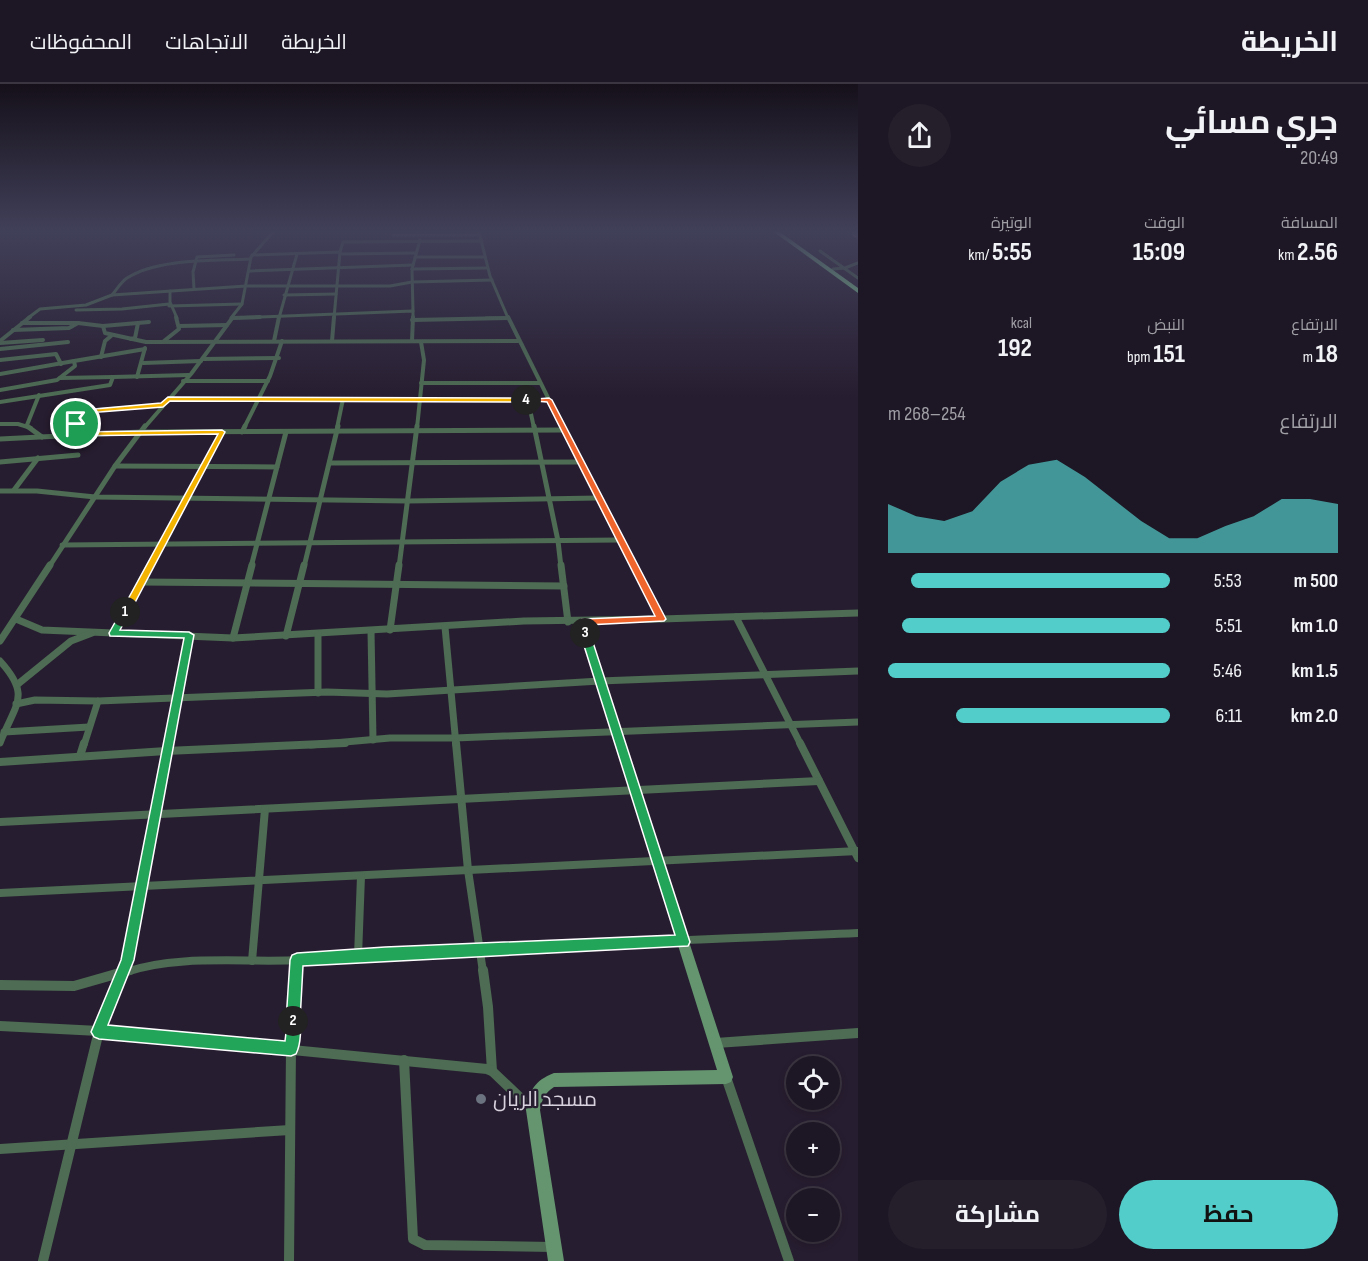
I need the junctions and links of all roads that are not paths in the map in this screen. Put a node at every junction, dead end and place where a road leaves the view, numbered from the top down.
1 (246, 286) edge
2 (119, 287) edge
3 (230, 287) edge
4 (286, 287) edge
5 (337, 287) edge
6 (412, 287) edge
7 (495, 287) edge
8 (194, 289) joint
9 (170, 291) junction
10 (336, 294) junction
11 (112, 295) junction
12 (284, 295) junction
13 (242, 304) junction
14 (169, 305) junction
15 (40, 309) junction
16 (413, 311) junction
17 (335, 314) junction
18 (278, 316) junction
19 (233, 318) junction
20 (508, 318) junction
21 (412, 320) junction
22 (149, 322) dead end
23 (22, 323) junction
24 (78, 323) junction
25 (138, 323) junction
26 (227, 325) junction
27 (103, 326) junction
28 (179, 326) junction
29 (13, 330) junction
30 (111, 336) junction
31 (131, 339) junction
32 (43, 340) dead end
33 (164, 341) junction
34 (216, 341) junction
35 (274, 341) junction
36 (282, 341) junction
37 (332, 341) junction
38 (518, 341) junction
39 (0, 342) edge
40 (68, 342) dead end
41 (146, 342) junction
42 (412, 342) junction
43 (421, 342) junction
44 (0, 349) edge
45 (146, 349) junction
46 (101, 357) junction
47 (279, 358) junction
48 (0, 360) edge
49 (202, 360) junction
50 (74, 361) junction
51 (143, 363) junction
52 (61, 364) junction
53 (0, 374) edge
54 (189, 375) junction
55 (113, 377) junction
56 (137, 377) junction
57 (60, 378) junction
58 (183, 381) junction
59 (268, 381) junction
60 (421, 383) junction
61 (540, 383) junction
62 (0, 390) edge
63 (39, 395) junction
64 (168, 399) junction
65 (256, 399) junction
66 (343, 399) junction
67 (420, 400) junction
68 (528, 400) junction
69 (549, 400) junction
70 (0, 402) edge
71 (163, 405) junction
72 (0, 424) edge
73 (27, 425) junction
74 (535, 430) junction
75 (565, 430) junction
76 (140, 432) junction
77 (222, 432) junction
78 (242, 432) junction
79 (286, 432) junction
80 (337, 432) junction
81 (416, 432) junction
82 (67, 434) junction
83 (42, 436) junction
84 (0, 439) edge
85 (78, 455) dead end
86 (38, 458) junction
87 (0, 462) edge
88 (542, 462) junction
89 (581, 462) junction
90 (330, 463) junction
91 (414, 463) junction
92 (115, 466) junction
93 (204, 467) junction
94 (277, 467) junction
95 (14, 490) junction
96 (0, 491) edge
97 (95, 496) junction
98 (188, 498) junction
99 (599, 498) junction
100 (269, 499) junction
101 (549, 499) junction
102 (321, 500) junction
103 (408, 501) junction
104 (620, 540) junction
105 (403, 541) junction
106 (558, 541) junction
107 (257, 543) junction
108 (310, 543) junction
109 (162, 544) junction
110 (62, 545) junction
111 (141, 582) junction
112 (247, 582) junction
113 (300, 583) junction
114 (397, 584) junction
115 (564, 586) junction
116 (858, 613) edge
117 (736, 617) junction
118 (16, 619) junction
119 (661, 619) junction
120 (568, 622) junction
121 (582, 622) junction
122 (445, 627) junction
123 (390, 630) junction
124 (371, 631) junction
125 (93, 633) junction
126 (113, 633) junction
127 (318, 634) junction
128 (189, 635) junction
129 (286, 636) junction
130 (233, 638) junction
131 (0, 641) edge
132 (0, 661) edge
133 (858, 671) edge
134 (766, 675) junction
135 (600, 681) junction
136 (18, 684) junction
137 (450, 689) junction
138 (318, 693) junction
139 (372, 694) junction
140 (178, 696) junction
141 (98, 700) junction
142 (16, 704) junction
143 (858, 722) edge
144 (791, 724) junction
145 (89, 727) junction
146 (617, 731) junction
147 (4, 732) junction
148 (455, 738) junction
149 (373, 740) junction
150 (0, 743) edge
151 (166, 751) junction
152 (80, 756) junction
153 (0, 762) edge
154 (819, 781) junction
155 (637, 791) junction
156 (461, 800) junction
157 (265, 809) junction
158 (154, 814) junction
159 (0, 822) edge
160 (857, 853) edge
161 (659, 861) junction
162 (468, 870) junction
163 (361, 876) junction
164 (258, 882) junction
165 (141, 886) junction
166 (0, 893) edge
167 (858, 933) edge
168 (684, 942) junction
169 (479, 950) junction
170 (358, 956) junction
171 (297, 960) junction
172 (252, 961) junction
173 (123, 973) junction
174 (0, 985) edge
175 (0, 1026) edge
176 (99, 1032) junction
177 (858, 1033) edge
178 (716, 1043) junction
179 (291, 1049) junction
180 (404, 1060) junction
181 (492, 1071) junction
182 (726, 1077) junction
183 (533, 1110) junction
184 (290, 1131) junction
185 (70, 1146) junction
186 (0, 1149) edge
187 (555, 1254) edge
188 (43, 1261) edge
189 (289, 1261) edge
190 (789, 1261) edge

1 - 13 street
2 - 11 street
3 - 8 street
4 - 12 street
5 - 10 street
6 - 16 street
7 - 20 street
8 - 9 street
9 - 11 street
9 - 14 street
10 - 12 street
10 - 17 street
11 - 15 street
12 - 18 street
13 - 14 street
13 - 19 street
14 - 15 street
14 - 28 street
15 - 23 street
16 - 17 street
16 - 21 street
17 - 18 street
17 - 37 street
18 - 19 street
18 - 35 street
19 - 26 street
20 - 21 street
20 - 38 street
21 - 42 street
22 - 25 street
23 - 24 street
23 - 29 street
24 - 27 street
24 - 29 street
25 - 27 street
25 - 31 street
26 - 28 street
26 - 34 street
27 - 30 street
28 - 33 street
29 - 39 street
30 - 31 street
30 - 46 street
31 - 41 street
32 - 39 street
33 - 34 street
33 - 41 street
34 - 35 street
34 - 49 street
35 - 36 street
36 - 37 street
36 - 47 street
37 - 42 street
38 - 43 street
38 - 61 street
40 - 44 street
41 - 45 street
42 - 43 street
43 - 60 street
45 - 46 street
45 - 51 street
46 - 50 street
47 - 49 street
47 - 59 street
48 - 52 street
49 - 51 street
49 - 54 street
50 - 52 street
50 - 57 street
51 - 56 street
52 - 53 street
54 - 56 street
54 - 58 street
55 - 56 street
55 - 57 street
55 - 63 street
57 - 62 street
58 - 59 street
58 - 64 street
59 - 65 street
60 - 61 street
60 - 67 street
61 - 69 street
63 - 70 street
63 - 73 street
64 - 65 street
64 - 71 street
65 - 66 street
65 - 78 street
66 - 67 street
66 - 80 street
67 - 68 street
67 - 81 street
68 - 69 street
68 - 74 street
69 - 75 street
71 - 76 street
71 - 82 street
72 - 73 street
73 - 83 street
74 - 75 street
74 - 81 street
74 - 88 street
75 - 89 street
76 - 77 street
76 - 82 street
76 - 92 street
77 - 78 street
77 - 93 street
78 - 79 street
79 - 80 street
79 - 94 street
80 - 81 street
80 - 90 street
81 - 91 street
82 - 83 street
83 - 84 street
85 - 86 street
86 - 87 street
86 - 95 street
88 - 89 street
88 - 91 street
88 - 101 street
89 - 99 street
90 - 91 street
90 - 102 street
91 - 103 street
92 - 93 street
92 - 97 street
93 - 94 street
93 - 98 street
94 - 100 street
95 - 96 street
95 - 97 street
97 - 98 street
97 - 110 street
98 - 100 street
98 - 109 street
99 - 101 street
99 - 104 street
100 - 102 street
100 - 107 street
101 - 103 street
101 - 106 street
102 - 103 street
102 - 108 street
103 - 105 street
104 - 106 street
104 - 119 street
105 - 106 street
105 - 108 street
105 - 114 street
106 - 115 street
107 - 108 street
107 - 109 street
107 - 112 street
108 - 113 street
109 - 110 street
109 - 111 street
110 - 118 street
111 - 112 street
111 - 126 street
112 - 113 street
112 - 130 street
113 - 114 street
113 - 129 street
114 - 115 street
114 - 123 street
115 - 120 street
116 - 117 street
117 - 119 street
117 - 134 street
118 - 125 street
118 - 131 street
119 - 121 street
120 - 121 street
120 - 122 street
121 - 135 street
122 - 123 street
122 - 137 street
123 - 124 street
124 - 127 street
124 - 139 street
125 - 126 street
125 - 136 street
126 - 128 street
127 - 129 street
127 - 138 street
128 - 130 street
128 - 140 street
129 - 130 street
132 - 136 street
133 - 134 street
134 - 135 street
134 - 144 street
135 - 137 street
135 - 146 street
136 - 142 street
137 - 139 street
137 - 148 street
138 - 139 street
138 - 140 street
139 - 149 street
140 - 141 street
140 - 151 street
141 - 142 street
141 - 145 street
142 - 147 street
143 - 144 street
144 - 146 street
144 - 154 street
145 - 147 street
145 - 152 street
146 - 148 street
146 - 155 street
147 - 150 street
148 - 149 street
148 - 156 street
149 - 151 street
151 - 152 street
151 - 158 street
152 - 153 street
154 - 155 street
154 - 160 street
155 - 156 street
155 - 161 street
156 - 157 street
156 - 162 street
157 - 158 street
157 - 164 street
158 - 159 street
158 - 165 street
160 - 161 street
161 - 162 street
161 - 168 street
162 - 163 street
162 - 169 street
163 - 164 street
163 - 170 street
164 - 165 street
164 - 172 street
165 - 166 street
165 - 173 street
167 - 168 street
168 - 169 street
168 - 178 street
169 - 170 street
169 - 181 street
170 - 171 street
171 - 172 street
171 - 179 street
172 - 173 street
173 - 174 street
173 - 176 street
175 - 176 street
176 - 179 street
176 - 185 street
177 - 178 street
178 - 182 street
179 - 180 street
179 - 184 street
180 - 181 street
180 - 187 street
181 - 183 street
182 - 183 street
182 - 190 street
183 - 187 street
184 - 185 street
184 - 189 street
185 - 186 street
185 - 188 street

